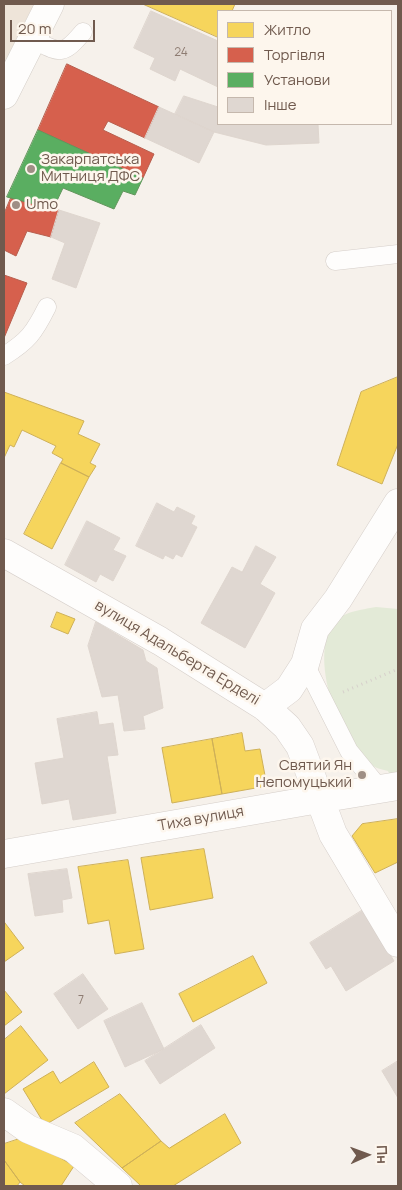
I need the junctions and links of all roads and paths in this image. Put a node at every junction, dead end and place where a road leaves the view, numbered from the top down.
1 (50, 4) edge
2 (84, 32) dead end
3 (32, 39) junction
4 (4, 95) edge
5 (398, 254) edge
6 (335, 261) dead end
7 (46, 307) dead end
8 (4, 356) edge
9 (398, 503) edge
10 (4, 553) edge
11 (305, 664) junction
12 (398, 669) edge
13 (323, 700) junction
14 (265, 707) junction
15 (389, 788) edge
16 (320, 798) junction
17 (4, 854) edge
18 (398, 943) edge
19 (4, 1112) edge
20 (118, 1186) edge

1 - 3 street
2 - 3 lane
3 - 4 street
5 - 6 lane
7 - 8 lane
9 - 11 street, вулиця Адальберта Ерделі
10 - 14 street, вулиця Адальберта Ерделі
11 - 13 lane
11 - 14 street, вулиця Адальберта Ерделі
12 - 13 path
13 - 15 lane
14 - 16 street
15 - 16 street, Тиха вулиця
16 - 17 street, Тиха вулиця
16 - 18 street
19 - 20 street

